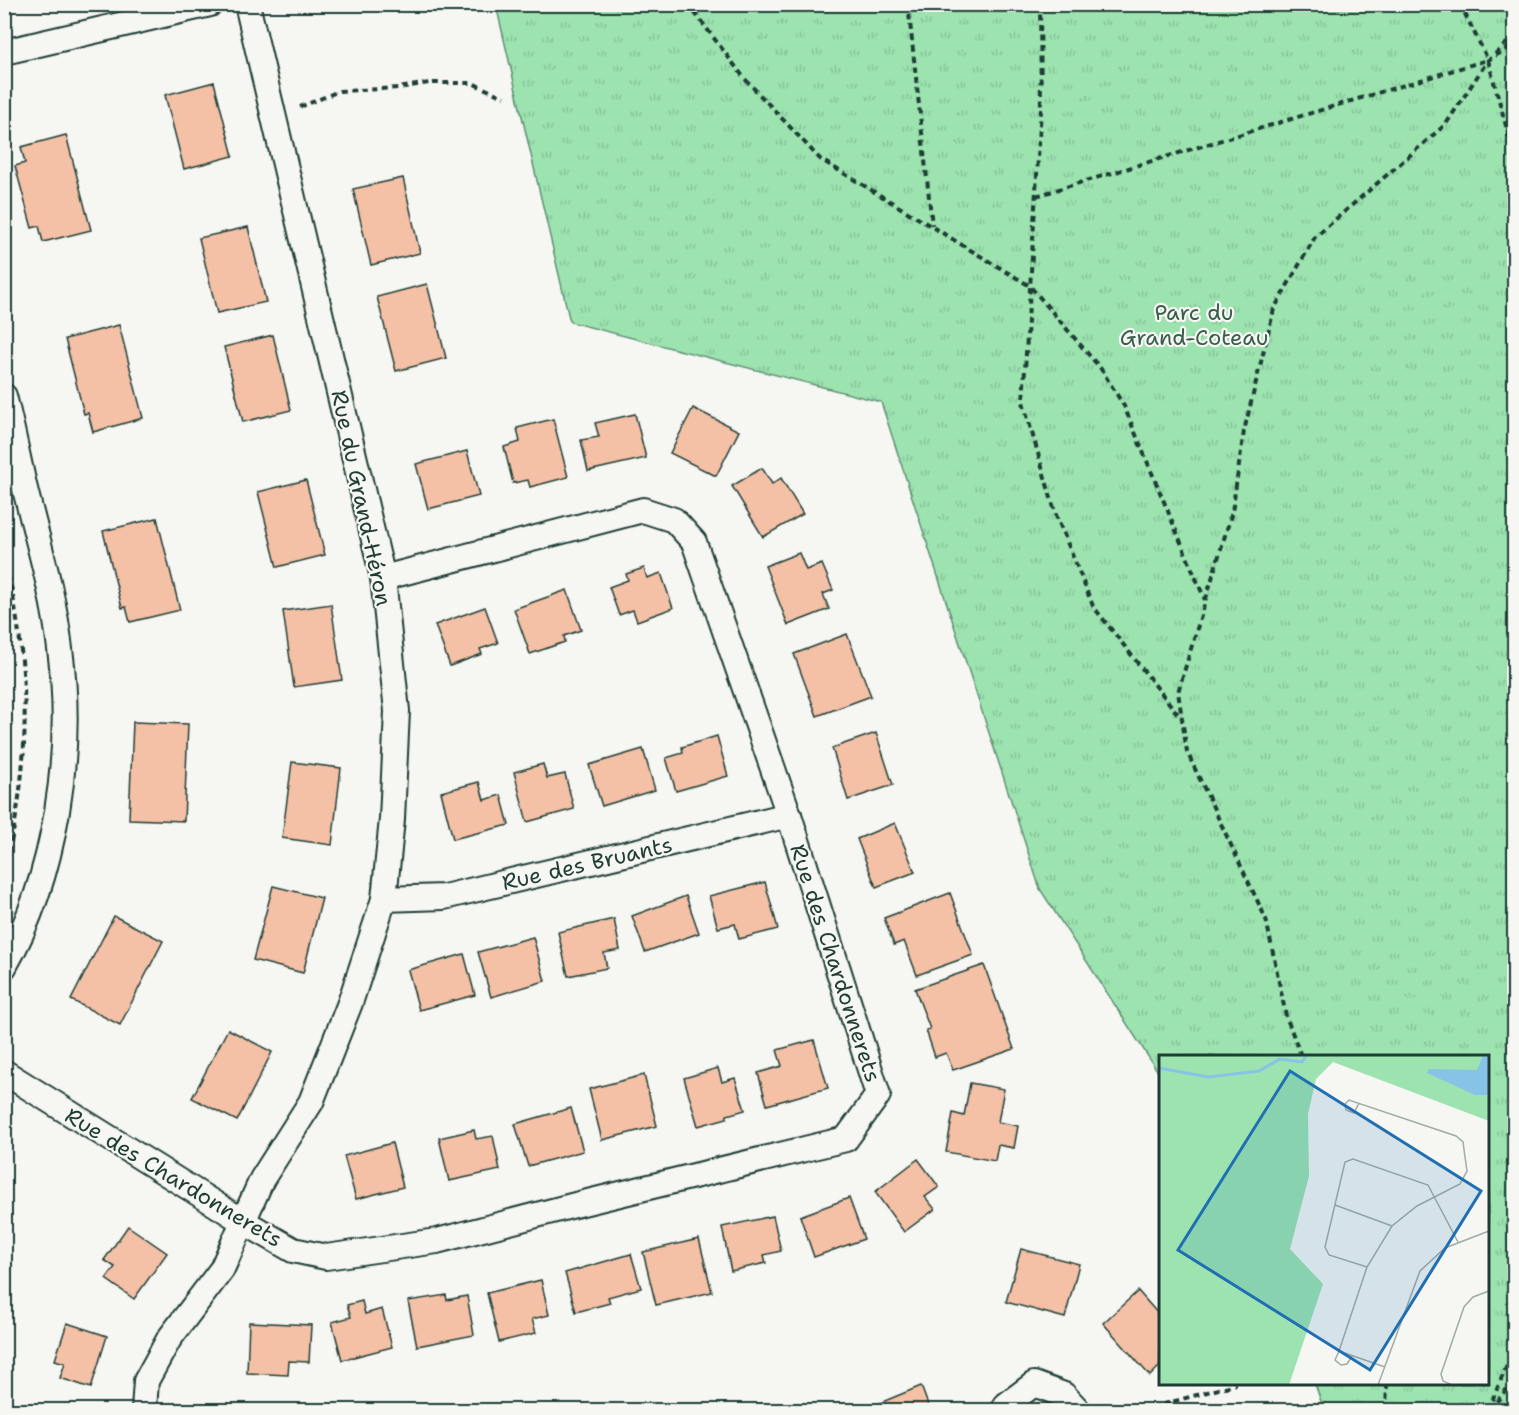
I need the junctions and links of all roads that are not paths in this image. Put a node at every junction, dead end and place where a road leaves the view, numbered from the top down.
1 (210, 4) edge
2 (247, 4) edge
3 (151, 11) edge
4 (4, 52) edge
5 (4, 396) edge
6 (383, 578) junction
7 (789, 814) junction
8 (384, 899) junction
9 (4, 967) edge
10 (4, 1072) edge
11 (244, 1222) junction
12 (144, 1410) edge
13 (1004, 1410) edge
14 (1078, 1410) edge

1 - 3 street
2 - 6 street, Rue du Grand-Héron
3 - 4 street
5 - 9 street
6 - 7 street, Rue des Chardonnerets
6 - 8 street, Rue du Grand-Héron
7 - 8 street, Rue des Bruants
7 - 11 street, Rue des Chardonnerets
8 - 11 street, Rue du Grand-Héron
10 - 11 street, Rue des Chardonnerets
11 - 12 street, Rue du Grand-Héron
13 - 14 street

